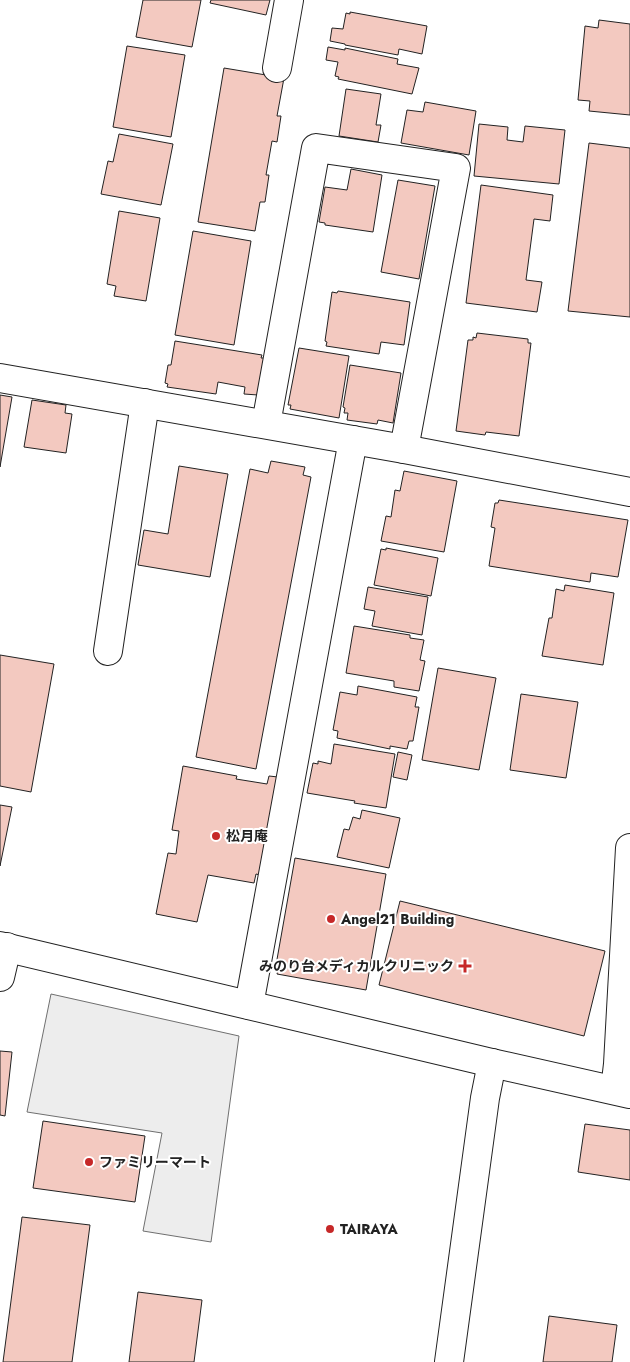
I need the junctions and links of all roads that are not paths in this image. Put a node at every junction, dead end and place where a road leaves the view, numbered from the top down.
1 (288, 0) edge
2 (277, 68) dead end
3 (0, 378) edge
4 (145, 403) junction
5 (266, 424) junction
6 (353, 440) junction
7 (404, 449) junction
8 (630, 492) edge
9 (108, 651) dead end
10 (630, 848) edge
11 (3, 946) edge
12 (0, 977) edge
13 (249, 1005) junction
14 (492, 1063) junction
15 (622, 1092) edge
16 (449, 1362) edge

1 - 2 street
3 - 4 street
4 - 5 street
4 - 9 street
5 - 6 street
5 - 7 street
6 - 7 street
6 - 13 street
7 - 8 street
10 - 15 street
11 - 12 street
11 - 13 street
13 - 14 street
14 - 15 street
14 - 16 street

